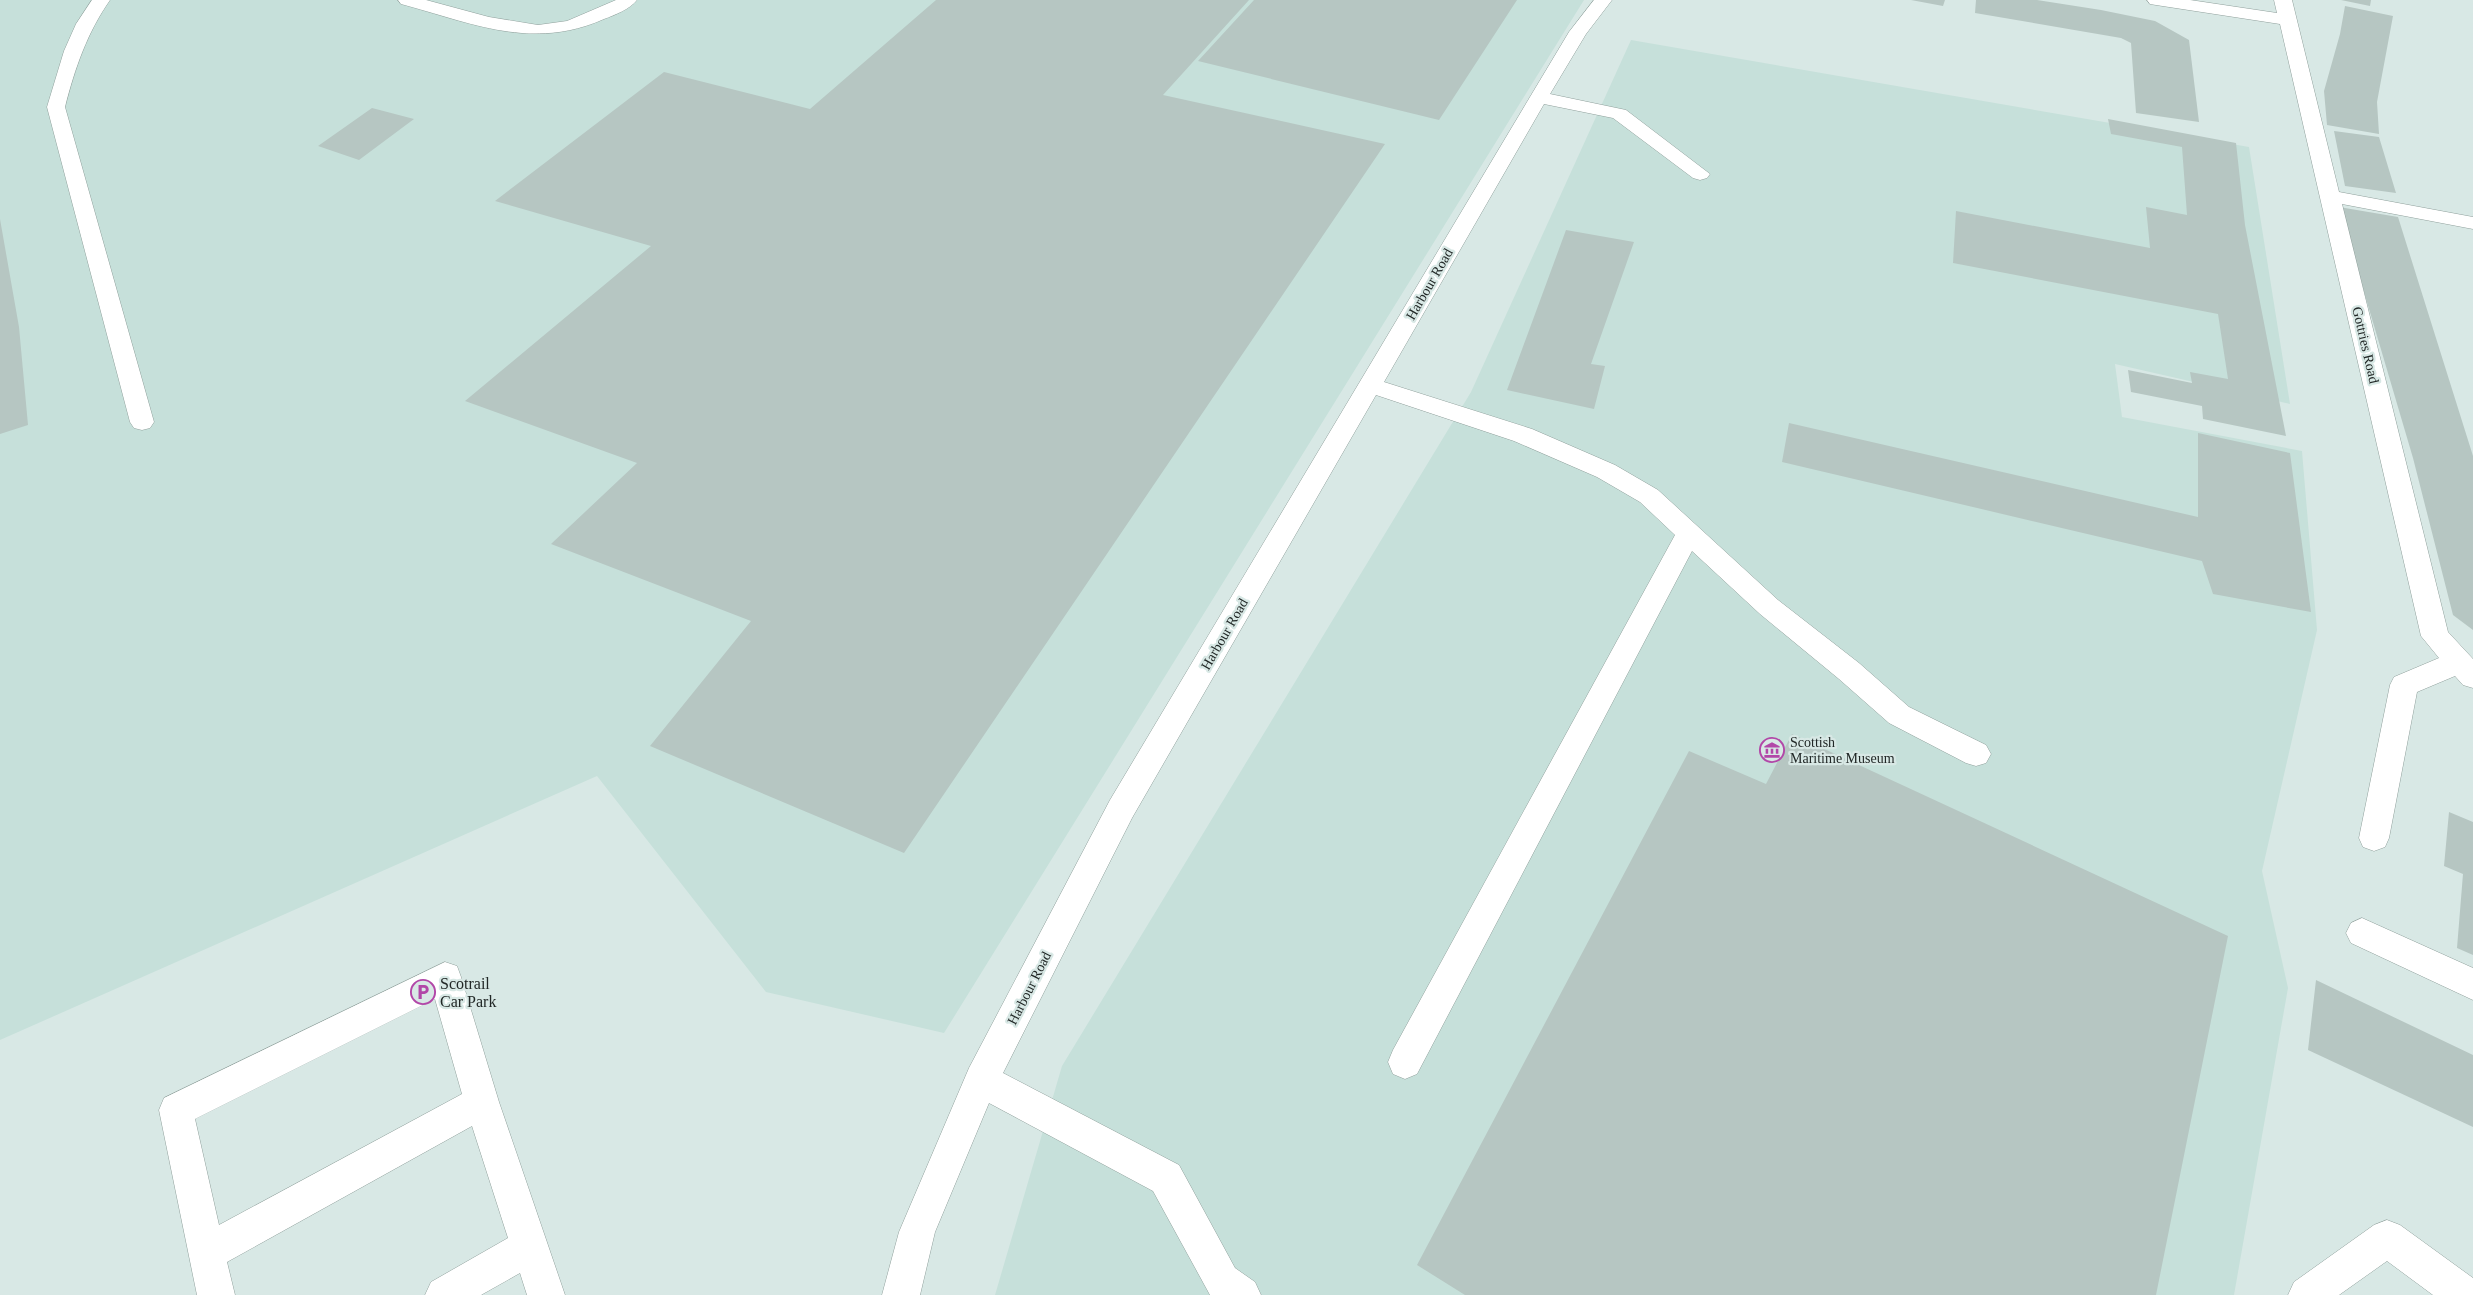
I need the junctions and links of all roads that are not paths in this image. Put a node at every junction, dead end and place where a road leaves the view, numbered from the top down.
1 (101, 0) edge
2 (407, 0) edge
3 (628, 0) edge
4 (1603, 0) edge
5 (2156, 0) edge
6 (2286, 10) edge
7 (1538, 97) junction
8 (1700, 174) dead end
9 (2330, 196) junction
10 (2473, 223) edge
11 (1370, 385) junction
12 (142, 422) dead end
13 (1688, 534) junction
14 (2466, 669) edge
15 (1976, 754) dead end
16 (2374, 838) dead end
17 (2362, 934) dead end
18 (2473, 984) edge
19 (1405, 1062) dead end
20 (981, 1080) junction
21 (482, 1102) junction
22 (530, 1246) junction
23 (206, 1253) junction
24 (1227, 1290) edge
25 (216, 1295) edge
26 (444, 1295) edge
27 (546, 1295) edge
28 (901, 1295) edge
29 (2307, 1295) edge
30 (2465, 1295) edge

1 - 12 street
2 - 3 street
4 - 7 street, Harbour Road
5 - 6 street
6 - 9 street, Gottries Road
7 - 8 street
7 - 11 street, Harbour Road
9 - 10 street
9 - 14 street, Gottries Road
11 - 13 street
11 - 20 street, Harbour Road
13 - 15 street
13 - 19 street
14 - 16 street
17 - 18 street
20 - 24 street
20 - 28 street, Harbour Road
21 - 22 street
21 - 23 street
21 - 23 street
22 - 26 street
22 - 27 street
23 - 25 street
29 - 30 street

